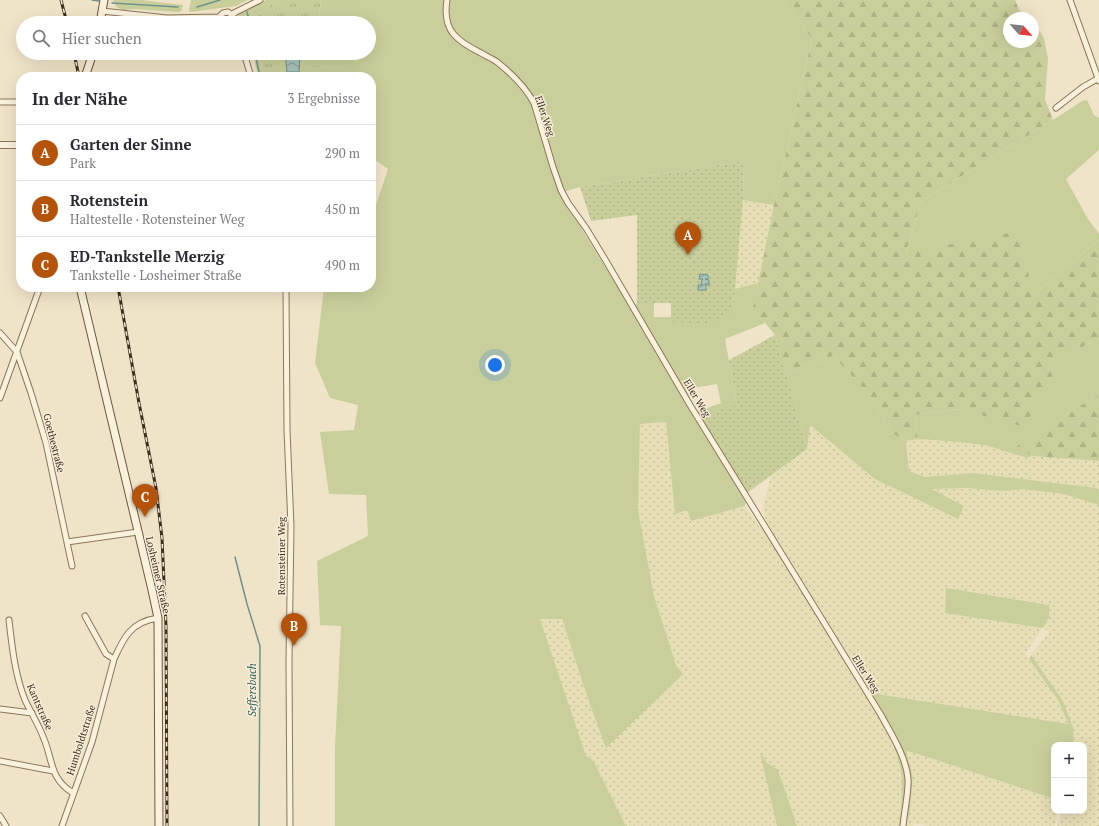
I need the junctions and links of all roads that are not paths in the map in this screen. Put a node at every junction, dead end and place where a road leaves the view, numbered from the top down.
1 (104, 0) edge
2 (260, 0) edge
3 (447, 0) edge
4 (1070, 0) edge
5 (102, 10) junction
6 (232, 14) joint
7 (101, 16) edge
8 (151, 16) edge
9 (221, 16) edge
10 (91, 60) edge
11 (246, 60) edge
12 (87, 72) edge
13 (250, 72) edge
14 (1099, 80) edge
15 (0, 102) edge
16 (16, 102) edge
17 (1056, 108) dead end
18 (0, 145) edge
19 (16, 145) edge
20 (38, 292) edge
21 (81, 292) edge
22 (286, 292) edge
23 (0, 333) edge
24 (17, 352) junction
25 (0, 398) edge
26 (138, 532) junction
27 (66, 542) junction
28 (72, 566) dead end
29 (85, 616) dead end
30 (158, 618) junction
31 (9, 620) dead end
32 (114, 659) junction
33 (0, 709) edge
34 (32, 713) junction
35 (0, 761) edge
36 (53, 771) junction
37 (73, 792) junction
38 (0, 816) edge
39 (6, 826) edge
40 (62, 826) edge
41 (159, 826) edge
42 (290, 826) edge
43 (903, 826) edge

1 - 5 main road
2 - 6 street
3 - 43 street, Eller Weg
4 - 14 street
5 - 7 main road
5 - 8 street
6 - 9 street
10 - 12 main road
11 - 13 street
14 - 17 street
15 - 16 street
18 - 19 street
20 - 24 street
21 - 26 main road, Losheimer Straße
22 - 42 street, Rotensteiner Weg
23 - 24 street, Goethestraße
24 - 25 street
24 - 27 street, Goethestraße
26 - 27 street
26 - 30 main road, Losheimer Straße
27 - 28 street, Goethestraße
29 - 32 street
30 - 32 street, Humboldtstraße
30 - 41 main road, Losheimer Straße
31 - 34 street, Kantstraße
32 - 37 street, Humboldtstraße
33 - 34 street
34 - 36 street, Kantstraße
35 - 36 street
36 - 37 street, Kantstraße
37 - 40 street, Humboldtstraße
38 - 39 street

